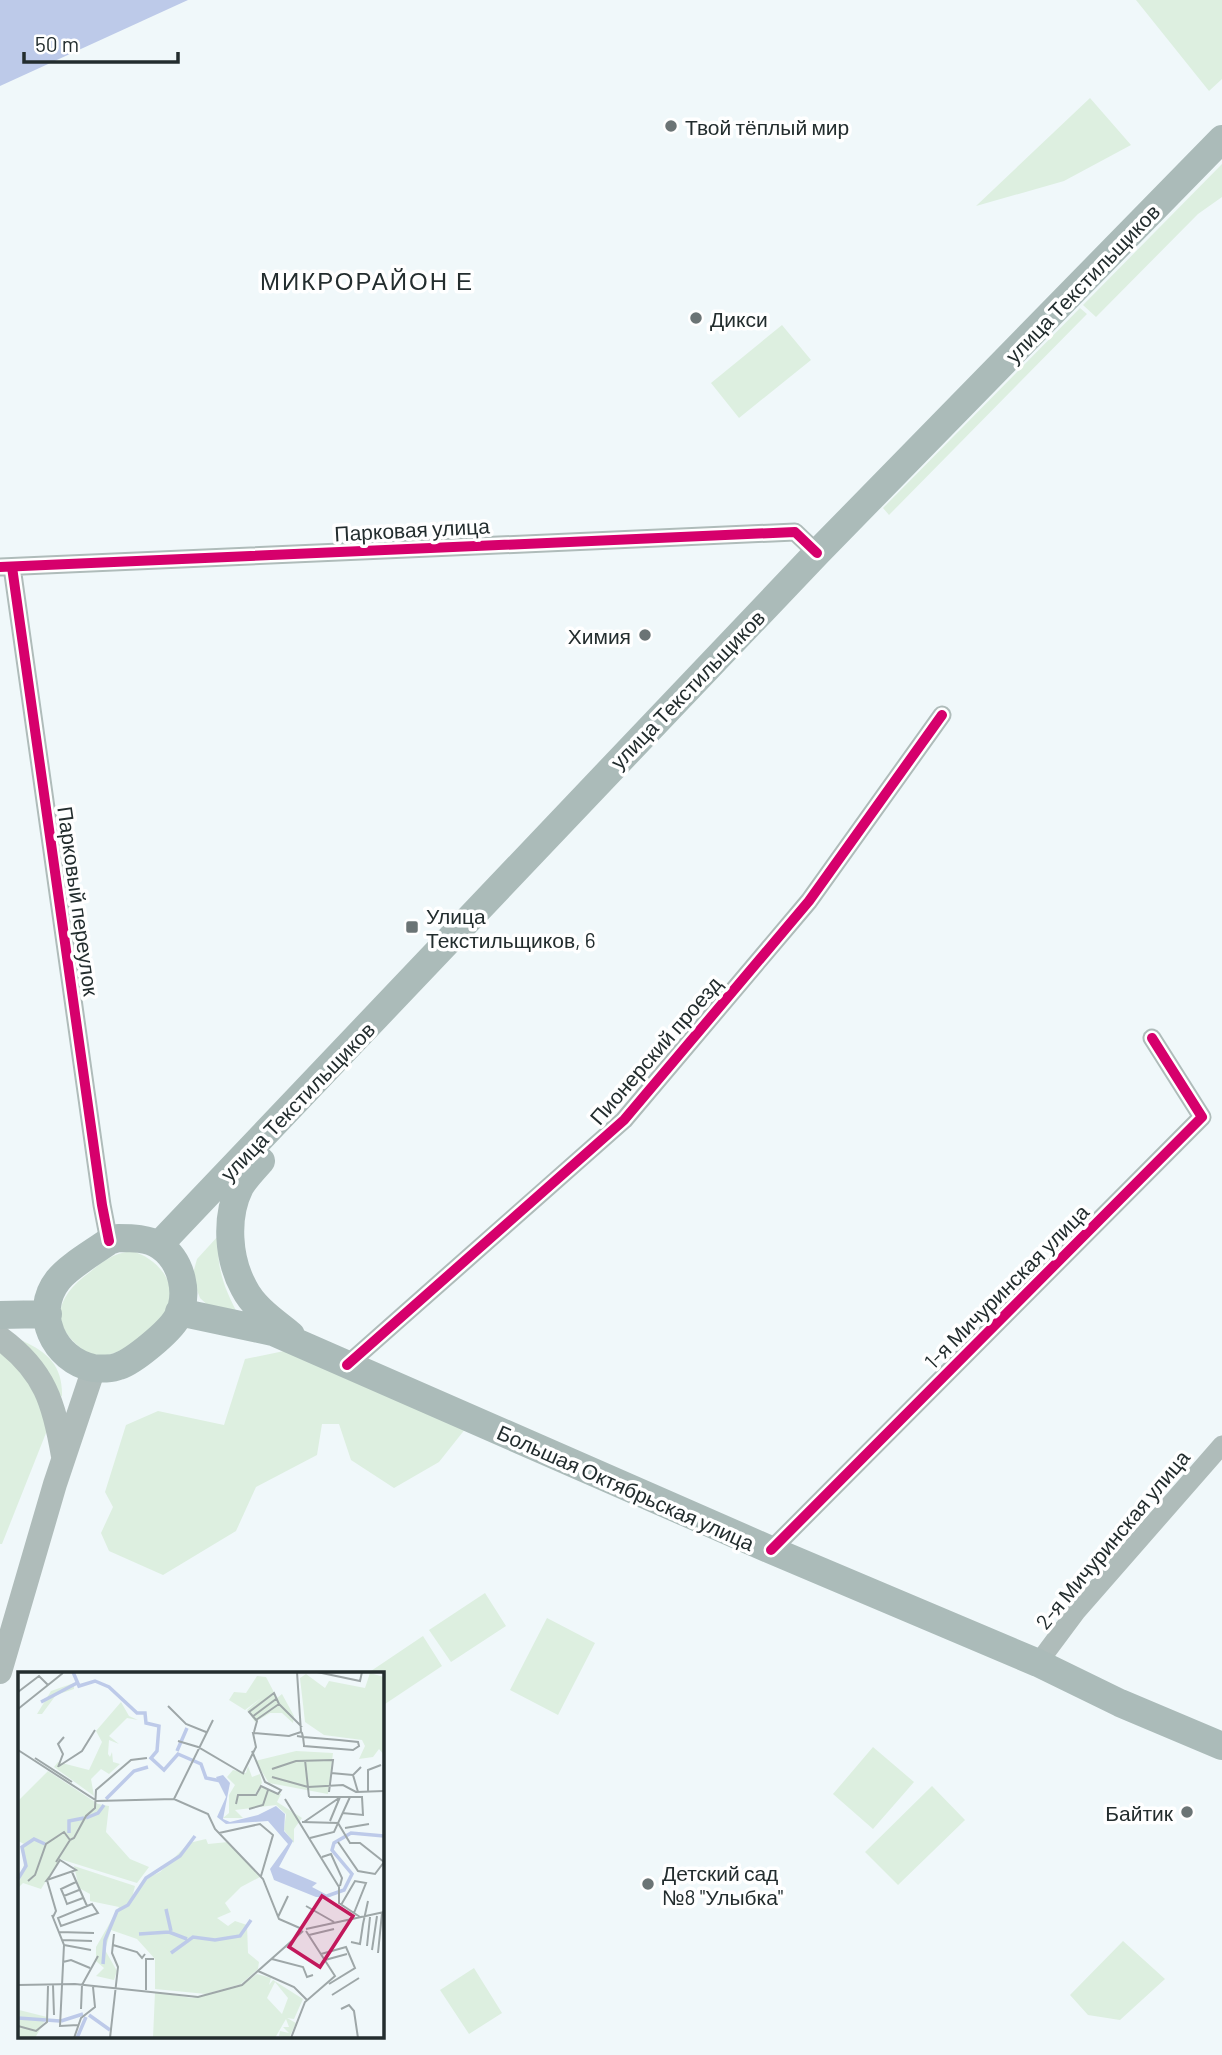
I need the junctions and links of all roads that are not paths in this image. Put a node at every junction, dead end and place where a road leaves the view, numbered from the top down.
1 (1222, 139) edge
2 (817, 553) junction
3 (6, 567) edge
4 (942, 715) dead end
5 (1152, 1038) dead end
6 (299, 1098) junction
7 (109, 1241) junction
8 (159, 1245) junction
9 (179, 1312) junction
10 (48, 1314) junction
11 (0, 1315) edge
12 (0, 1339) edge
13 (303, 1346) junction
14 (346, 1365) junction
15 (94, 1368) junction
16 (1222, 1445) edge
17 (63, 1457) junction
18 (771, 1549) junction
19 (1038, 1662) junction
20 (0, 1672) edge
21 (1222, 1746) edge

1 - 2 main road, улица Текстильщиков
2 - 3 street, Парковая улица
2 - 6 main road, улица Текстильщиков
3 - 7 street, Парковый переулок
4 - 14 street, Пионерский проезд
5 - 18 street, 1-я Мичуринская улица
6 - 8 main road, улица Текстильщиков
6 - 13 main road
7 - 8 main road
7 - 10 main road
8 - 9 main road
9 - 13 main road, Большая Октябрьская улица
9 - 15 main road
10 - 11 main road
10 - 15 main road
12 - 17 street
13 - 14 main road, Большая Октябрьская улица
14 - 18 main road, Большая Октябрьская улица
15 - 17 street
16 - 19 street, 2-я Мичуринская улица
17 - 20 street
18 - 19 main road, Большая Октябрьская улица
19 - 21 main road, Большая Октябрьская улица

